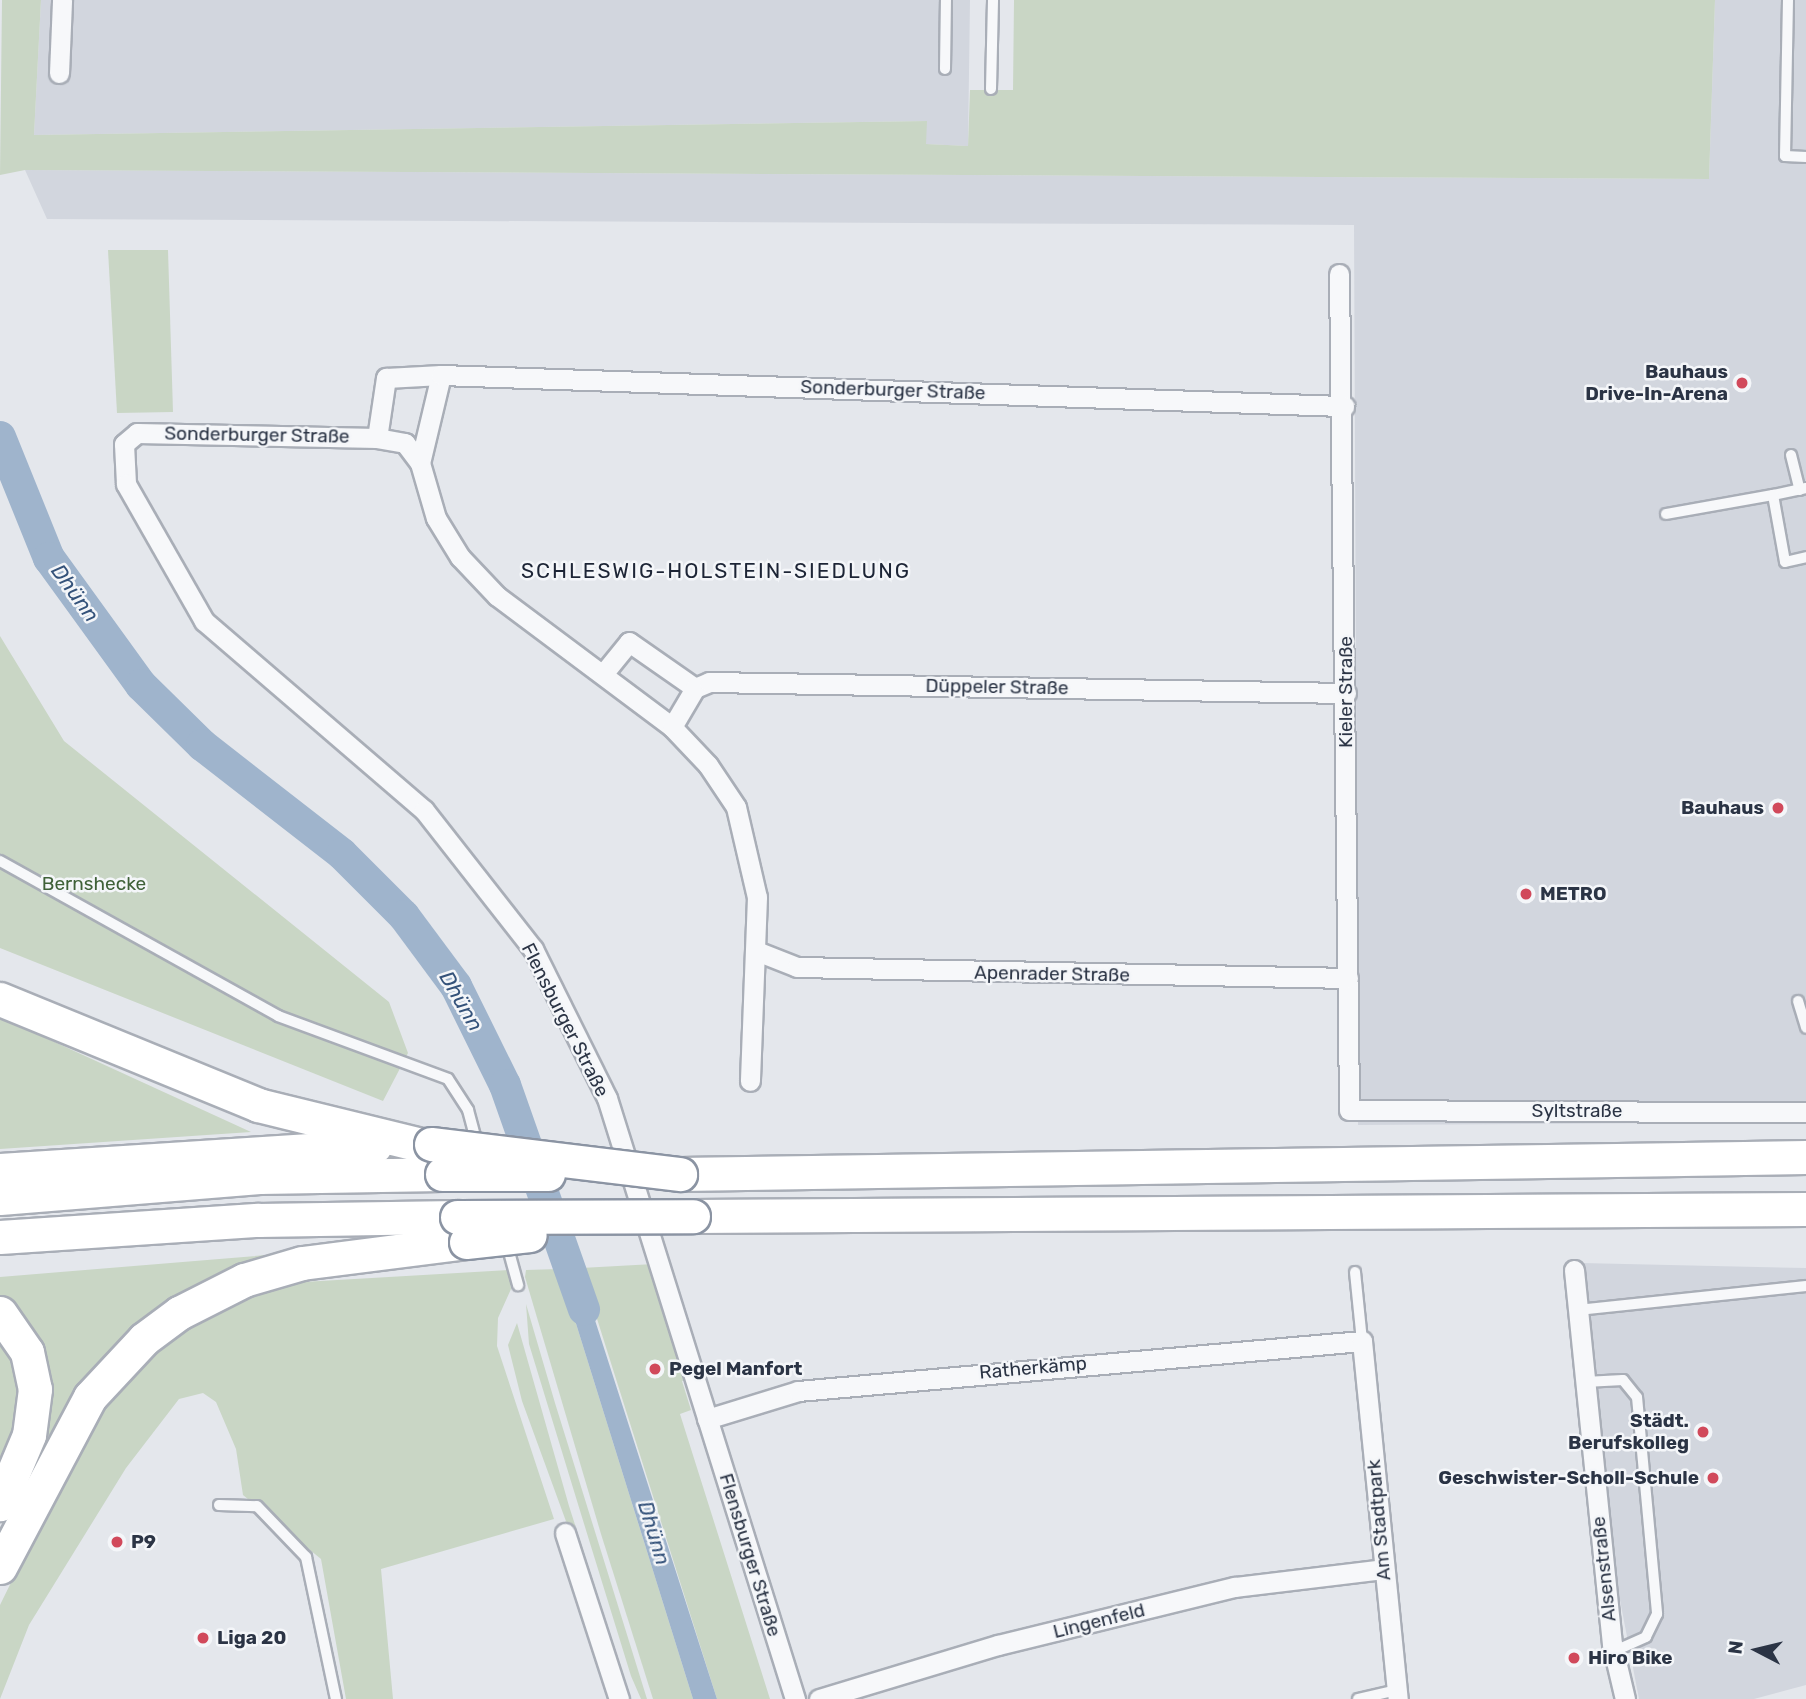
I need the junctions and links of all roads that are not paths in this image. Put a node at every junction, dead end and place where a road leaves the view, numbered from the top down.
1 (62, 0) edge
2 (946, 0) edge
3 (993, 0) edge
4 (1788, 0) edge
5 (944, 69) dead end
6 (59, 73) dead end
7 (991, 89) dead end
8 (1806, 157) edge
9 (1339, 274) dead end
10 (441, 375) junction
11 (1344, 406) junction
12 (137, 433) joint
13 (377, 438) junction
14 (1791, 455) dead end
15 (421, 463) junction
16 (1803, 489) edge
17 (1773, 495) junction
18 (1666, 514) dead end
19 (1806, 557) edge
20 (603, 674) junction
21 (695, 688) junction
22 (1346, 693) junction
23 (672, 727) junction
24 (0, 862) edge
25 (759, 953) junction
26 (1348, 978) junction
27 (0, 999) edge
28 (1798, 1001) dead end
29 (1806, 1028) edge
30 (750, 1081) dead end
31 (1349, 1110) joint
32 (1806, 1112) edge
33 (430, 1154) junction
34 (1806, 1157) edge
35 (0, 1170) edge
36 (491, 1191) dead end
37 (0, 1198) edge
38 (495, 1204) dead end
39 (1806, 1209) edge
40 (462, 1230) junction
41 (34, 1234) junction
42 (0, 1237) edge
43 (0, 1245) edge
44 (1574, 1270) dead end
45 (1355, 1272) dead end
46 (518, 1285) dead end
47 (1806, 1286) edge
48 (1578, 1310) junction
49 (0, 1313) edge
50 (1363, 1342) junction
51 (1586, 1382) junction
52 (707, 1419) junction
53 (0, 1504) edge
54 (219, 1505) dead end
55 (565, 1533) dead end
56 (0, 1567) edge
57 (1384, 1569) junction
58 (1614, 1651) junction
59 (1397, 1694) edge
60 (336, 1699) edge
61 (619, 1699) edge
62 (795, 1699) edge
63 (819, 1699) edge
64 (1358, 1699) edge
65 (1625, 1699) edge

1 - 6 street
2 - 5 lane
3 - 7 lane
4 - 8 lane
9 - 11 street, Kieler Straße
10 - 11 street, Sonderburger Straße
10 - 13 street, Sonderburger Straße
10 - 15 street
11 - 22 street, Kieler Straße
12 - 13 street, Sonderburger Straße
12 - 52 street, Flensburger Straße
13 - 15 street, Sonderburger Straße
14 - 16 lane
15 - 20 street
16 - 17 lane
17 - 18 lane
17 - 19 lane
20 - 21 street
20 - 23 street
21 - 22 street, Düppeler Straße
21 - 23 street
22 - 26 street, Kieler Straße
23 - 25 street
24 - 36 lane
25 - 26 street, Apenrader Straße
25 - 30 street
26 - 31 street, Kieler Straße
27 - 33 highway
28 - 29 lane
31 - 32 street, Syltstraße
33 - 34 highway, bridge
33 - 35 highway
33 - 37 highway
38 - 46 lane
39 - 40 highway, bridge
40 - 41 highway
40 - 56 highway
41 - 42 highway
41 - 43 highway
44 - 48 street, Alsenstraße
45 - 50 lane
47 - 48 lane
48 - 51 street, Alsenstraße
49 - 53 highway
50 - 52 street, Ratherkämp
50 - 57 street, Am Stadtpark
51 - 58 street, Alsenstraße
51 - 58 lane
52 - 62 street, Flensburger Straße
54 - 60 lane
55 - 61 street
57 - 59 street, Am Stadtpark
57 - 63 street, Lingenfeld
58 - 65 street, Alsenstraße
59 - 64 lane

